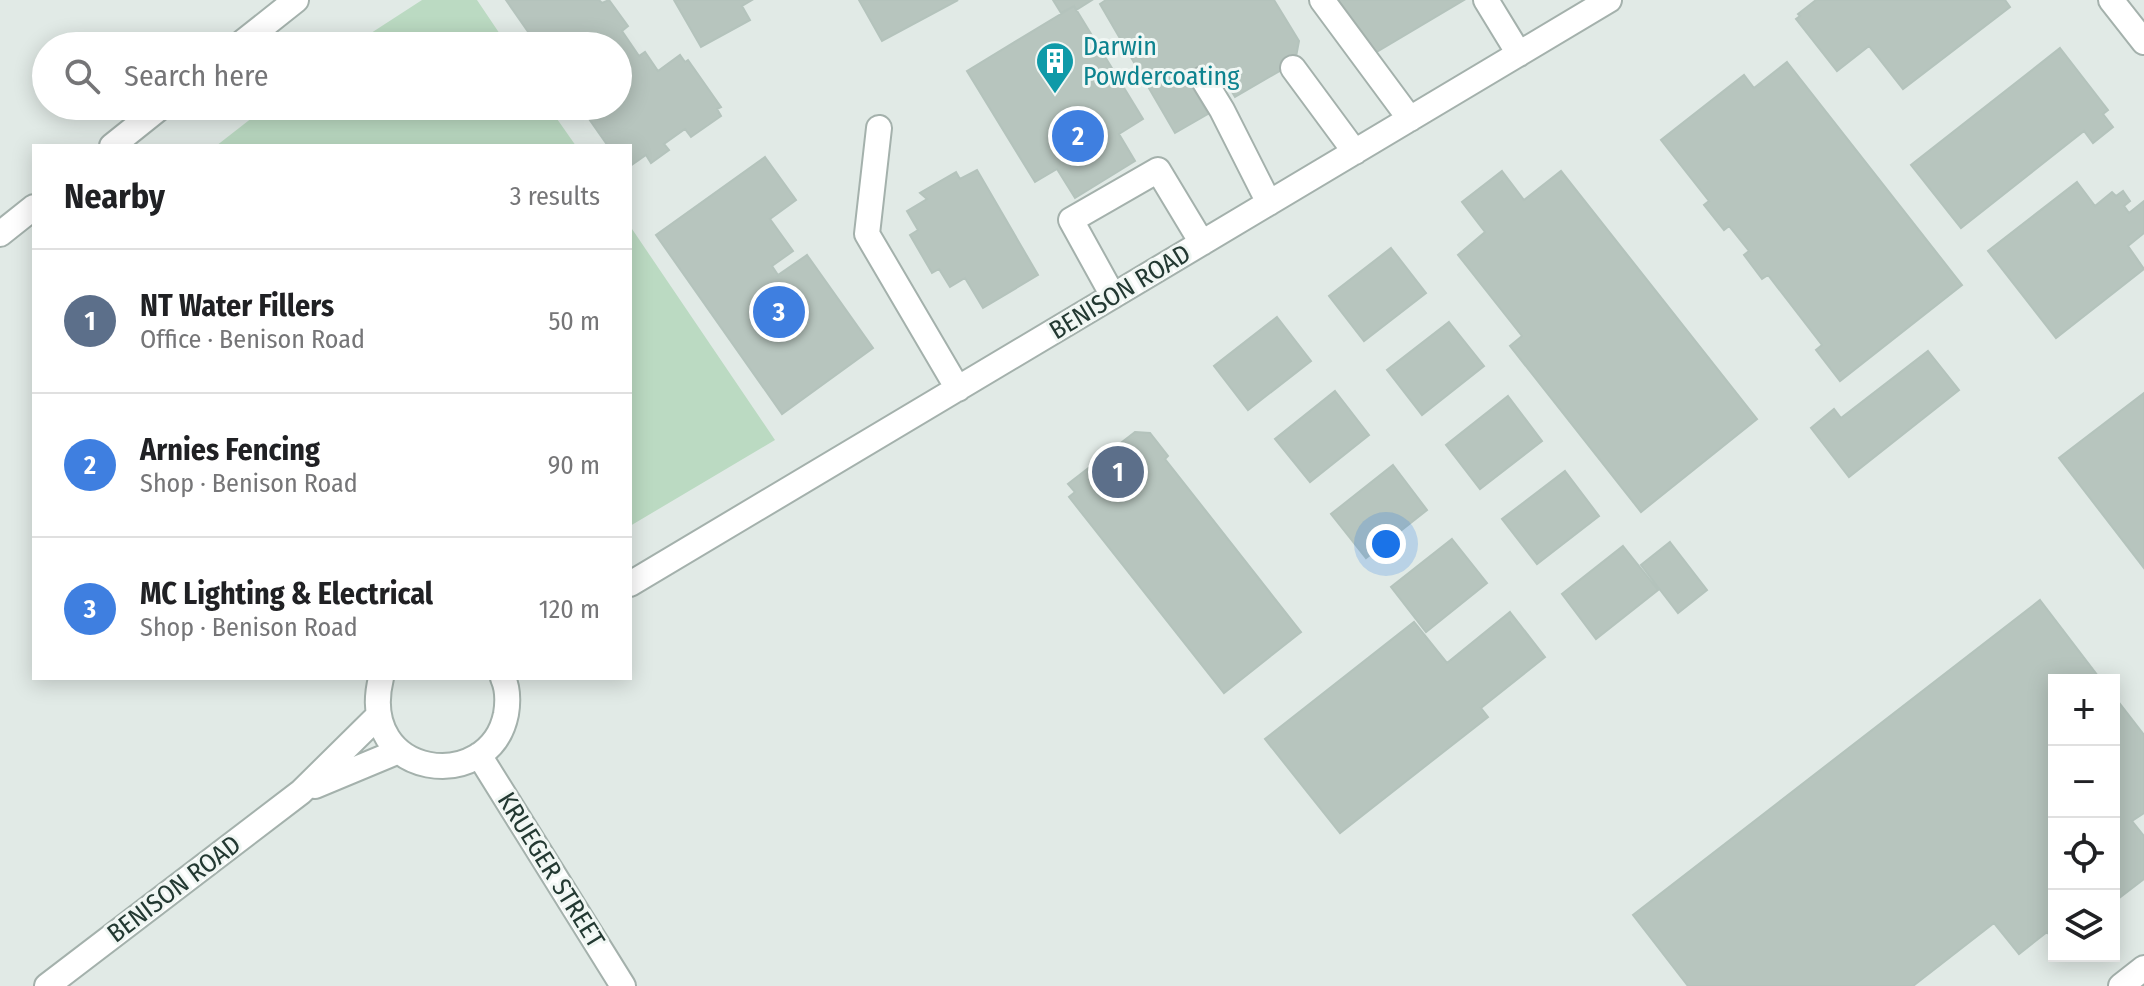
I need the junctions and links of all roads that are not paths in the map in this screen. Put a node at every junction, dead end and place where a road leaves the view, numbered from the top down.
1 (296, 0) edge
2 (307, 0) edge
3 (1322, 0) edge
4 (1486, 0) edge
5 (1609, 0) edge
6 (2111, 0) edge
7 (1572, 9) edge
8 (276, 16) junction
9 (256, 32) edge
10 (2144, 42) edge
11 (1519, 54) junction
12 (1293, 68) dead end
13 (1203, 79) dead end
14 (1410, 119) junction
15 (144, 120) edge
16 (879, 128) dead end
17 (114, 144) edge
18 (1355, 152) junction
19 (1269, 203) junction
20 (32, 209) edge
21 (0, 234) edge
22 (1202, 243) junction
23 (1113, 296) junction
24 (958, 389) junction
25 (632, 583) edge
26 (381, 680) edge
27 (503, 680) edge
28 (378, 716) junction
29 (399, 751) junction
30 (479, 755) junction
31 (301, 792) junction
32 (2144, 968) edge
33 (47, 986) edge
34 (623, 986) edge
35 (2121, 986) edge

1 - 8 street
2 - 8 street
3 - 14 street
4 - 11 street
5 - 7 street, BENISON ROAD
6 - 10 street
7 - 11 street, BENISON ROAD
8 - 9 street
11 - 14 street, BENISON ROAD
12 - 18 street
13 - 19 street
14 - 18 street, BENISON ROAD
15 - 17 street
16 - 24 street
18 - 19 street, BENISON ROAD
19 - 22 street, BENISON ROAD
20 - 21 street
22 - 23 street, BENISON ROAD
22 - 23 street
23 - 24 street, BENISON ROAD
24 - 25 street, BENISON ROAD
26 - 28 street
27 - 30 street
28 - 29 street
28 - 31 street, BENISON ROAD
29 - 30 street
29 - 31 street, BENISON ROAD
30 - 34 street, KRUEGER STREET
31 - 33 street, BENISON ROAD
32 - 35 street

